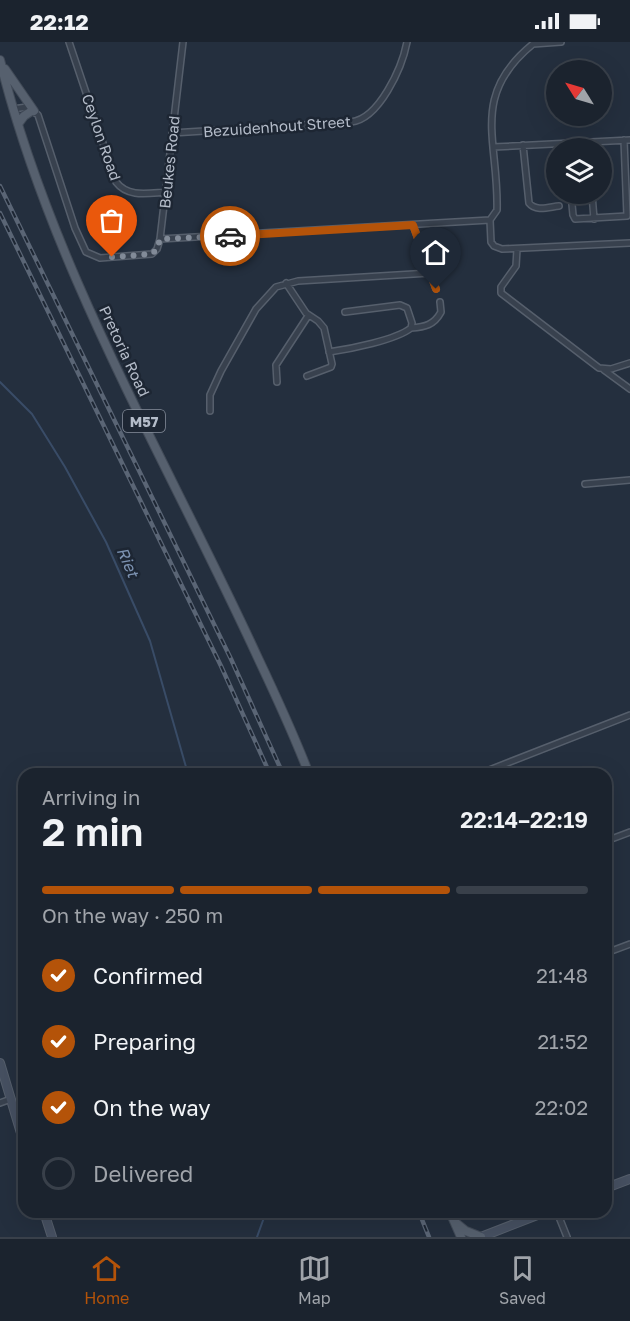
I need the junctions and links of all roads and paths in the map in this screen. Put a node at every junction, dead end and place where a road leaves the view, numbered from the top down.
1 (69, 42) edge
2 (183, 42) edge
3 (407, 42) edge
4 (561, 42) edge
5 (532, 43) edge
6 (0, 60) edge
7 (13, 109) junction
8 (34, 110) junction
9 (18, 124) junction
10 (172, 133) junction
11 (627, 140) edge
12 (612, 142) edge
13 (523, 146) junction
14 (546, 146) edge
15 (493, 147) junction
16 (166, 192) junction
17 (572, 204) edge
18 (593, 204) edge
19 (559, 206) dead end
20 (594, 219) junction
21 (490, 220) junction
22 (413, 225) junction
23 (160, 239) junction
24 (630, 243) edge
25 (517, 249) junction
26 (430, 273) junction
27 (286, 283) junction
28 (436, 289) dead end
29 (440, 302) dead end
30 (345, 312) dead end
31 (308, 316) junction
32 (411, 328) junction
33 (330, 352) junction
34 (630, 363) edge
35 (602, 369) junction
36 (307, 376) dead end
37 (278, 382) dead end
38 (630, 389) edge
39 (210, 411) dead end
40 (630, 480) edge
41 (585, 484) dead end
42 (630, 715) edge
43 (306, 768) edge
44 (500, 768) edge
45 (630, 832) edge
46 (612, 839) edge
47 (630, 944) edge
48 (612, 951) edge
49 (0, 1063) edge
50 (11, 1099) junction
51 (0, 1102) edge
52 (18, 1123) edge
53 (630, 1179) edge
54 (612, 1186) edge
55 (46, 1218) edge
56 (453, 1218) edge
57 (529, 1218) edge
58 (559, 1218) edge
59 (455, 1222) junction
60 (52, 1237) edge
61 (461, 1237) edge
62 (482, 1237) edge
63 (567, 1237) edge

1 - 16 street, Ceylon Road
2 - 10 street, Beukes Road
3 - 10 street, Bezuidenhout Street
4 - 5 street
5 - 15 street
6 - 7 main road, Pretoria Road / M57
6 - 8 main road
7 - 8 street
7 - 9 main road, Pretoria Road / M57
8 - 9 main road
8 - 23 street
9 - 43 main road, Pretoria Road / M57
10 - 16 street, Beukes Road
11 - 12 street
11 - 20 street
13 - 14 street
13 - 15 street
13 - 19 street
15 - 21 street
16 - 23 street, Beukes Road
17 - 20 street
18 - 20 street
21 - 22 street
21 - 25 street
22 - 23 street
22 - 26 street
24 - 25 street
25 - 35 street
26 - 27 street
26 - 28 street
27 - 31 street
27 - 39 street
29 - 32 street
30 - 32 street
31 - 33 street
31 - 37 street
32 - 33 street
33 - 36 street
34 - 35 street
35 - 38 street
40 - 41 street
42 - 44 street
45 - 46 street
47 - 48 street
49 - 50 street
50 - 51 street
50 - 52 street
53 - 54 street
55 - 60 street
56 - 59 main road
57 - 62 street
58 - 63 street
59 - 61 main road
59 - 62 main road

